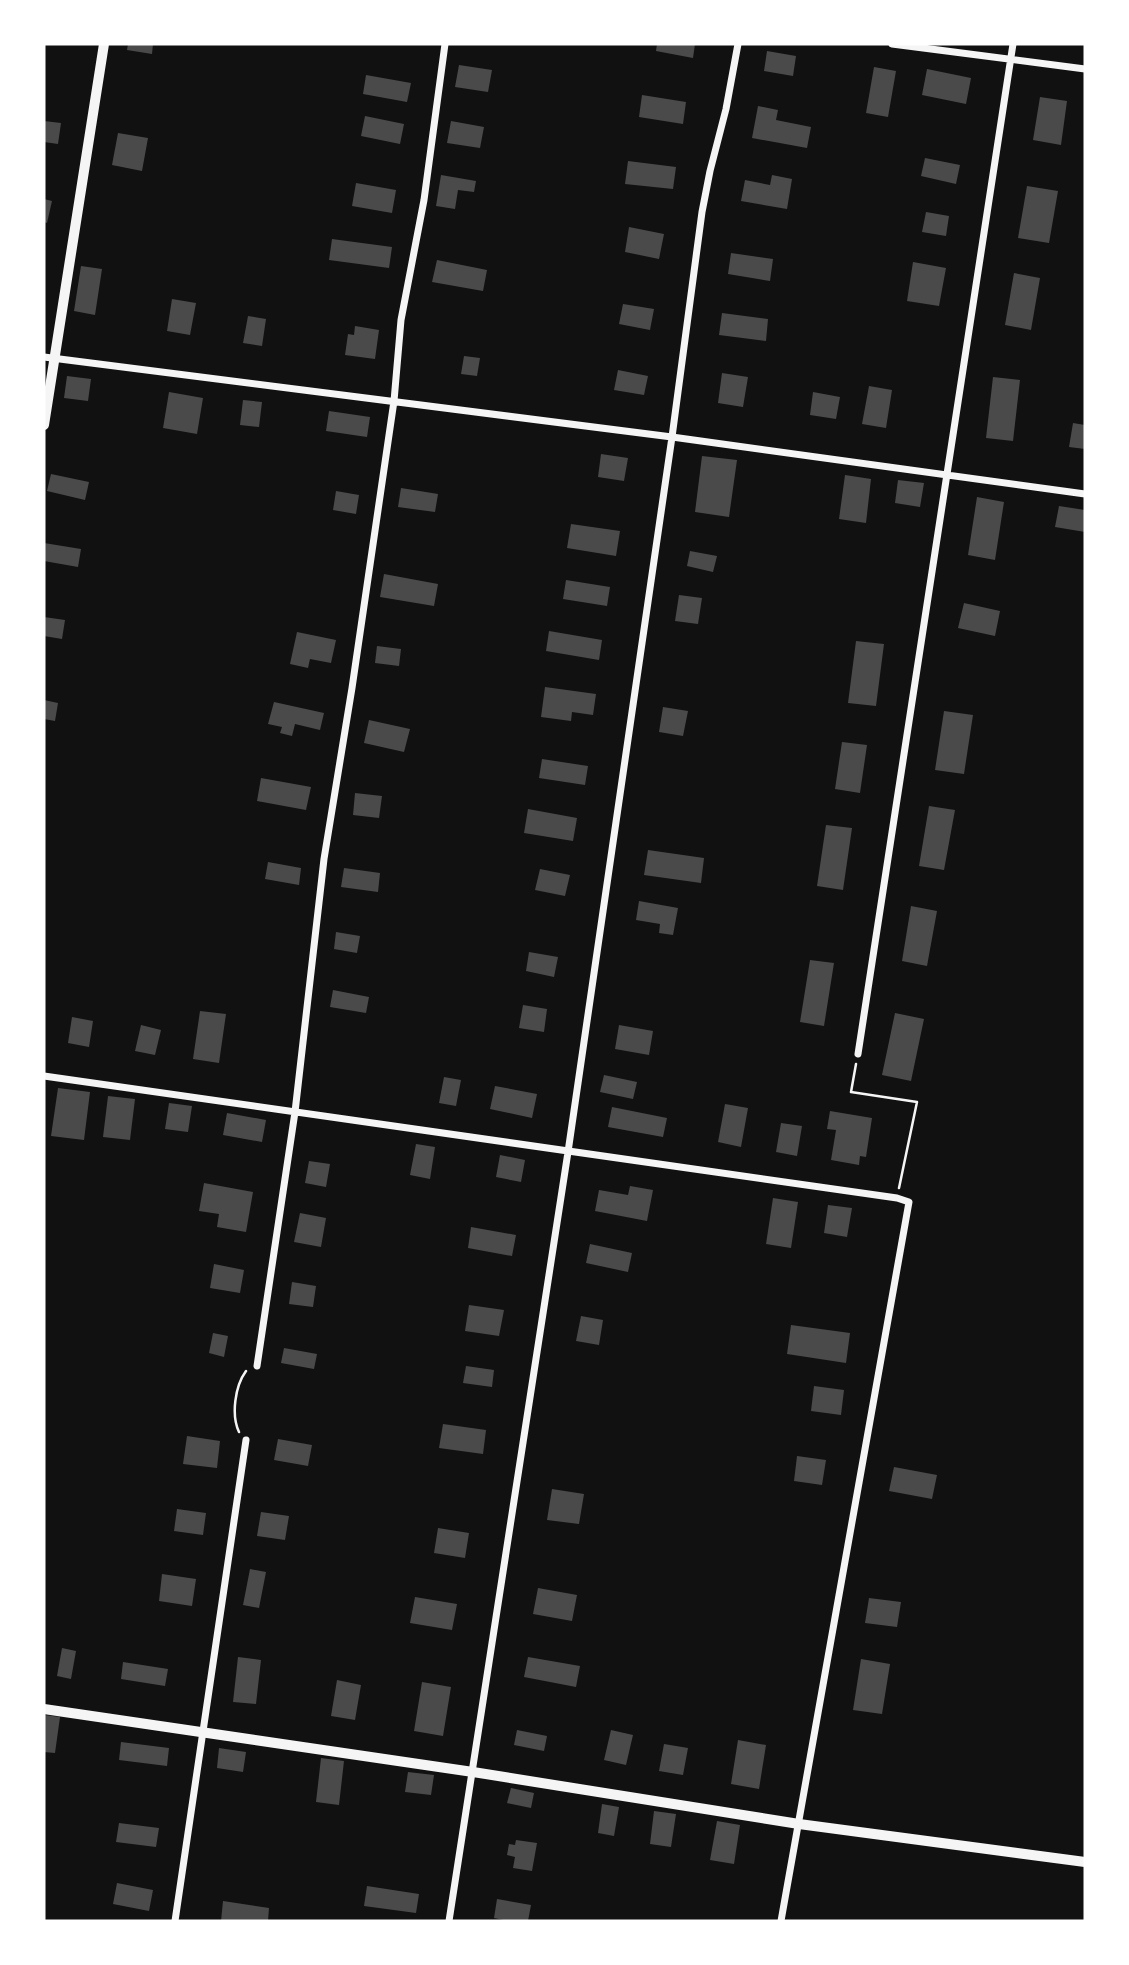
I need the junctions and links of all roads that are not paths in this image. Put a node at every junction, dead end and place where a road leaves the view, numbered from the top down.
1 (104, 44) edge
2 (445, 44) edge
3 (738, 44) edge
4 (892, 44) edge
5 (1013, 44) edge
6 (1011, 59) junction
7 (1085, 69) edge
8 (49, 358) edge
9 (394, 401) junction
10 (44, 425) edge
11 (672, 437) junction
12 (947, 474) junction
13 (1085, 494) edge
14 (858, 1054) road end
15 (44, 1076) edge
16 (295, 1112) junction
17 (568, 1152) junction
18 (257, 1366) road end
19 (246, 1440) road end
20 (44, 1709) edge
21 (202, 1732) junction
22 (473, 1772) junction
23 (799, 1824) junction
24 (1085, 1861) edge
25 (175, 1921) edge
26 (449, 1921) edge
27 (781, 1921) edge

1 - 8 street
2 - 9 street
3 - 11 street
4 - 6 street
5 - 6 street
6 - 7 street
6 - 12 street
8 - 9 street
8 - 10 street
9 - 11 street
9 - 16 street
11 - 12 street
11 - 17 street
12 - 13 street
12 - 14 street
15 - 16 street
16 - 17 street
16 - 18 street
17 - 22 street
17 - 23 street
19 - 21 street
20 - 21 street
21 - 22 street
21 - 25 street
22 - 23 street
22 - 26 street
23 - 24 street
23 - 27 street

